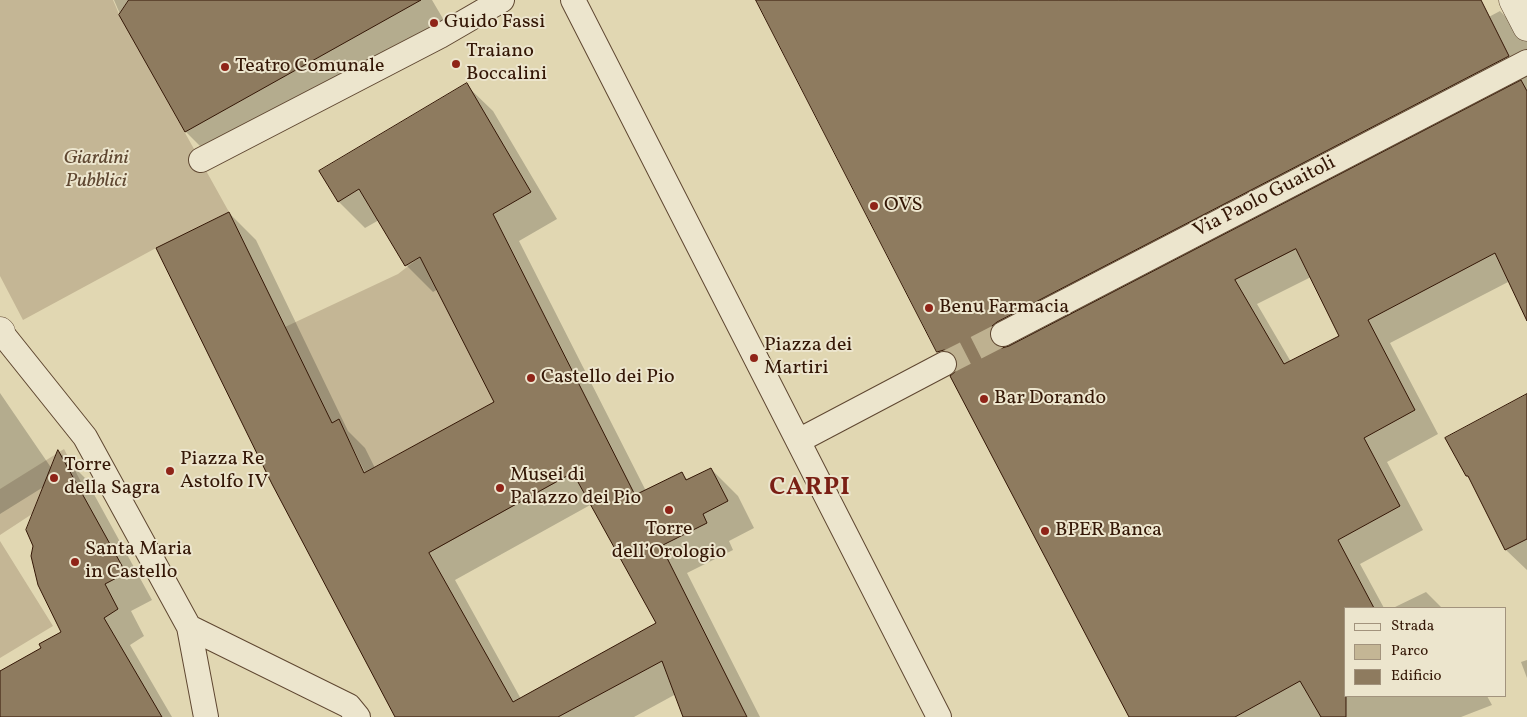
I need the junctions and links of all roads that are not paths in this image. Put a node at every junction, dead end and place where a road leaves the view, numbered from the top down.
1 (502, 0) edge
2 (573, 0) edge
3 (1513, 0) edge
4 (1527, 27) edge
5 (1527, 62) edge
6 (201, 160) dead end
7 (1003, 334) tunnel mouth
8 (2, 335) edge
9 (944, 364) tunnel mouth
10 (798, 441) junction
11 (189, 627) junction
12 (206, 717) edge
13 (358, 717) edge
14 (939, 717) edge

1 - 6 street
2 - 10 street
3 - 4 street
5 - 7 street, Via Paolo Guaitoli
8 - 11 street
9 - 10 street
10 - 14 street
11 - 12 street
11 - 13 street

